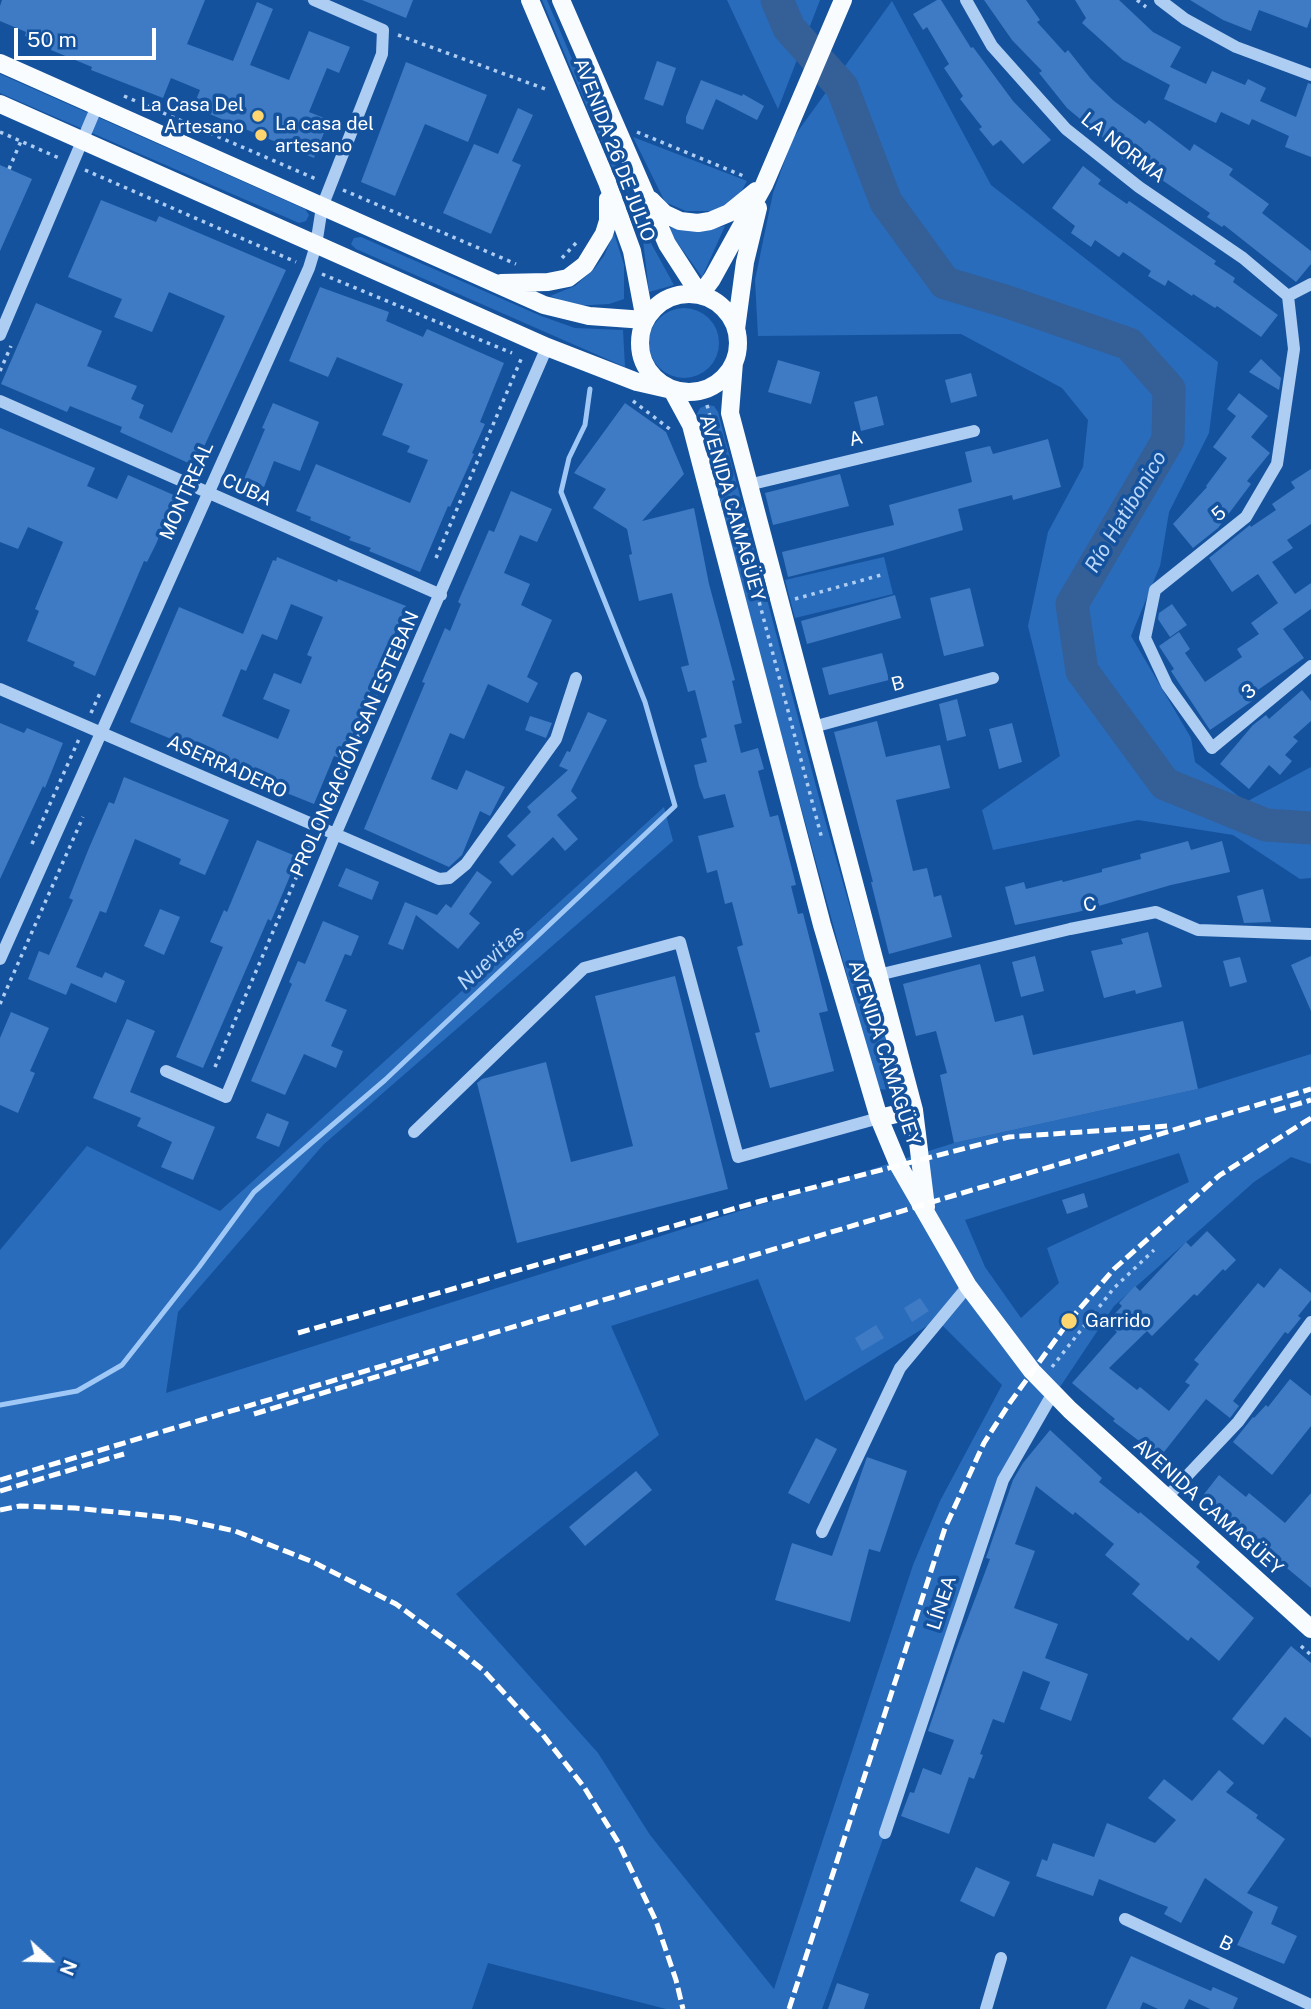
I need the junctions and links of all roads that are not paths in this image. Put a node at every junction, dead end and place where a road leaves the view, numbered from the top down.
1 (314, 0) edge
2 (530, 0) edge
3 (561, 0) edge
4 (843, 0) edge
5 (966, 0) edge
6 (1160, 0) edge
7 (0, 63) edge
8 (1311, 75) edge
9 (0, 104) edge
10 (97, 106) junction
11 (83, 140) junction
12 (607, 182) junction
13 (764, 185) junction
14 (642, 187) junction
15 (322, 206) junction
16 (316, 245) junction
17 (496, 283) junction
18 (1311, 284) edge
19 (701, 295) junction
20 (1288, 296) junction
21 (645, 320) junction
22 (736, 330) junction
23 (0, 335) edge
24 (547, 347) junction
25 (734, 362) junction
26 (672, 390) junction
27 (0, 401) edge
28 (974, 430) dead end
29 (748, 485) junction
30 (207, 494) junction
31 (441, 595) junction
32 (1311, 666) edge
33 (576, 678) dead end
34 (993, 678) dead end
35 (0, 689) edge
36 (813, 727) junction
37 (101, 733) junction
38 (1212, 748) joint
39 (335, 835) junction
40 (1311, 934) edge
41 (0, 959) edge
42 (878, 975) junction
43 (166, 1071) dead end
44 (914, 1111) junction
45 (879, 1118) junction
46 (414, 1132) dead end
47 (927, 1214) junction
48 (968, 1286) junction
49 (1311, 1322) edge
50 (1053, 1393) junction
51 (1167, 1497) junction
52 (822, 1532) dead end
53 (1311, 1629) edge
54 (885, 1833) dead end
55 (1125, 1919) dead end
56 (1001, 1958) dead end
57 (1311, 2005) edge
58 (986, 2009) edge

1 - 15 street, MONTREAL
2 - 12 main road, AVENIDA 26 DE JULIO
3 - 14 main road, AVENIDA 26 DE JULIO
4 - 13 main road
5 - 20 street, LA NORMA
6 - 8 street
7 - 10 main road
9 - 11 main road
10 - 11 street
10 - 15 main road
11 - 16 main road
11 - 23 street
12 - 17 main road
12 - 21 main road, AVENIDA 26 DE JULIO
13 - 14 main road
13 - 19 main road
13 - 22 main road
14 - 19 main road, AVENIDA 26 DE JULIO
15 - 16 street, MONTREAL
15 - 17 main road
16 - 24 main road
16 - 30 street, MONTREAL
17 - 21 main road
18 - 20 street
19 - 21 main road
19 - 22 main road
20 - 38 street, 5
21 - 26 main road
22 - 25 main road
24 - 26 main road
24 - 31 street, PROLONGACIÓN SAN ESTEBAN
25 - 26 main road
25 - 29 main road, AVENIDA CAMAGÜEY
26 - 45 main road, AVENIDA CAMAGÜEY
27 - 30 street, CUBA
28 - 29 street, A
29 - 36 main road, AVENIDA CAMAGÜEY
30 - 31 street, CUBA
30 - 37 street, MONTREAL
31 - 39 street, PROLONGACIÓN SAN ESTEBAN
32 - 38 street, 3
33 - 39 street, ASERRADERO
34 - 36 street, B
35 - 37 street, ASERRADERO
36 - 42 main road, AVENIDA CAMAGÜEY
37 - 39 street, ASERRADERO
37 - 41 street, MONTREAL
39 - 43 street, PROLONGACIÓN SAN ESTEBAN
40 - 42 street, C
42 - 44 main road, AVENIDA CAMAGÜEY
44 - 45 main road
44 - 47 main road, AVENIDA CAMAGÜEY
45 - 46 street
45 - 47 main road, AVENIDA CAMAGÜEY
47 - 48 main road, AVENIDA CAMAGÜEY
48 - 50 main road, AVENIDA CAMAGÜEY
48 - 52 street
49 - 51 street
50 - 51 main road, AVENIDA CAMAGÜEY
50 - 54 street, LÍNEA
51 - 53 main road, AVENIDA CAMAGÜEY
55 - 57 street, B
56 - 58 street

